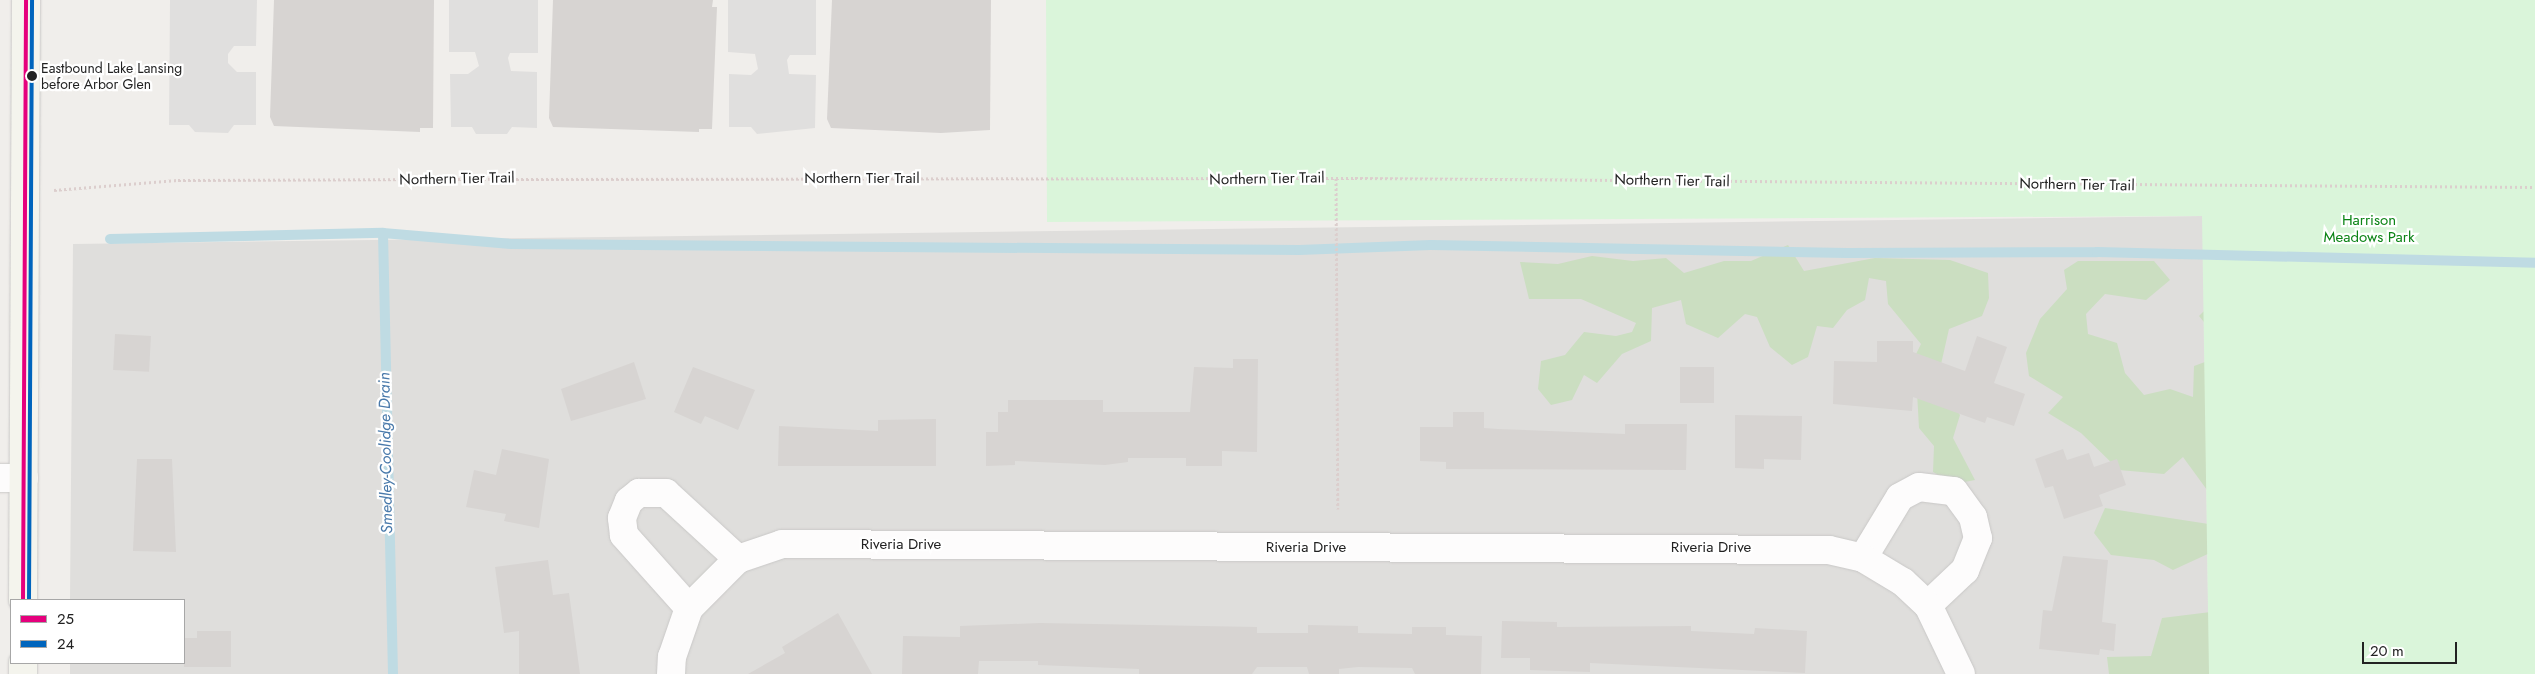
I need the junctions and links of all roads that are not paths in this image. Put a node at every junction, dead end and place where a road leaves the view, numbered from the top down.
1 (26, 0) edge
2 (12, 478) edge
3 (1863, 558) junction
4 (738, 559) junction
5 (23, 599) edge
6 (1928, 605) junction
7 (689, 608) junction
8 (672, 674) edge
9 (1961, 674) edge

1 - 2 main road
2 - 5 main road
3 - 4 street, Riveria Drive
3 - 6 street, Riveria Drive
3 - 6 street
4 - 7 street, Riveria Drive
4 - 7 street
6 - 9 street
7 - 8 street

